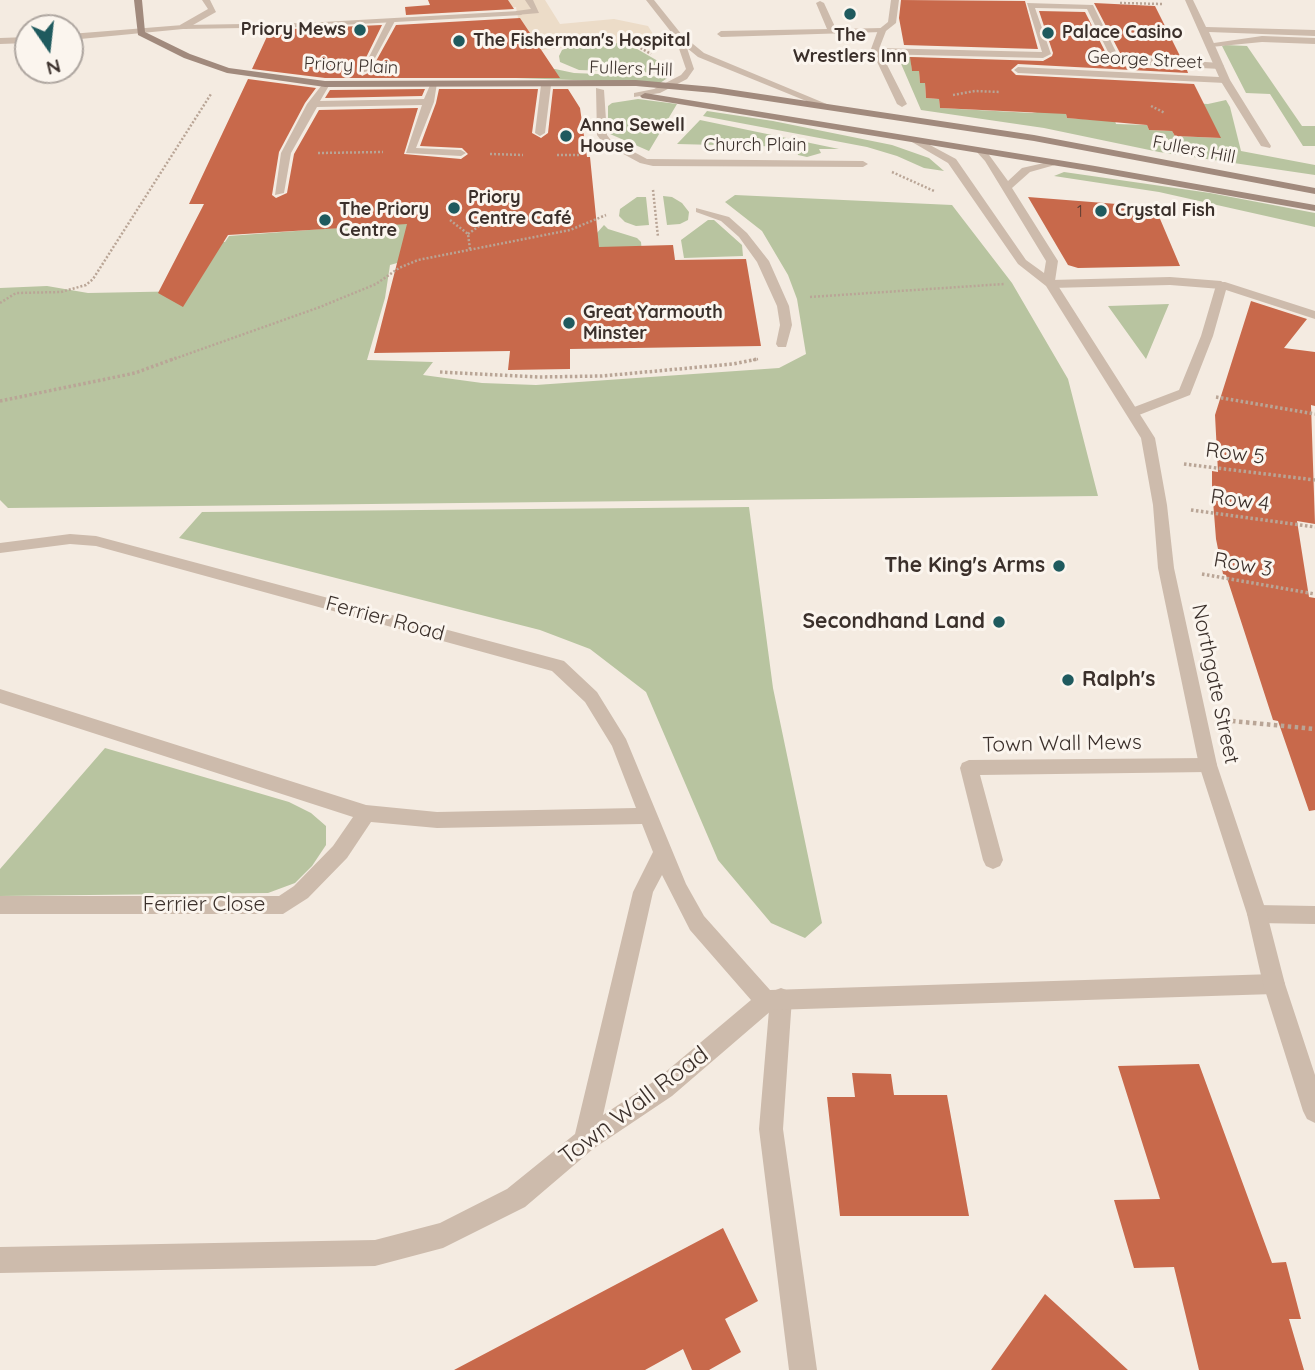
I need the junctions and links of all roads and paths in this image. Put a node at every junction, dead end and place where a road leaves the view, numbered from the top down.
1 (138, 0) edge
2 (206, 0) edge
3 (529, 0) edge
4 (650, 0) edge
5 (895, 0) edge
6 (1189, 0) edge
7 (820, 3) dead end
8 (391, 21) junction
9 (183, 27) junction
10 (1202, 29) junction
11 (832, 30) junction
12 (882, 30) junction
13 (141, 33) junction
14 (1315, 33) edge
15 (721, 34) dead end
16 (84, 36) edge
17 (679, 37) junction
18 (1315, 41) edge
19 (1211, 44) junction
20 (876, 51) junction
21 (1220, 66) junction
22 (227, 70) junction
23 (1018, 70) dead end
24 (365, 71) dead end
25 (1225, 80) junction
26 (325, 84) junction
27 (435, 85) junction
28 (546, 85) junction
29 (568, 85) junction
30 (667, 86) junction
31 (599, 90) junction
32 (1002, 92) dead end
33 (637, 95) junction
34 (952, 96) dead end
35 (429, 102) junction
36 (312, 104) junction
37 (902, 104) dead end
38 (824, 105) junction
39 (540, 133) dead end
40 (915, 140) junction
41 (1266, 146) dead end
42 (830, 150) dead end
43 (980, 150) junction
44 (410, 151) junction
45 (286, 153) junction
46 (461, 153) dead end
47 (1057, 163) junction
48 (835, 164) junction
49 (863, 164) dead end
50 (886, 169) dead end
51 (653, 185) dead end
52 (1007, 187) junction
53 (1315, 191) edge
54 (279, 193) dead end
55 (972, 194) junction
56 (1315, 208) edge
57 (700, 211) dead end
58 (606, 215) dead end
59 (486, 216) dead end
60 (450, 220) dead end
61 (468, 234) junction
62 (658, 237) dead end
63 (470, 249) junction
64 (1050, 283) junction
65 (1221, 285) junction
66 (779, 299) junction
67 (0, 303) edge
68 (1315, 315) edge
69 (782, 344) joint
70 (440, 372) dead end
71 (1185, 392) junction
72 (0, 401) edge
73 (1134, 412) junction
74 (1315, 414) edge
75 (1152, 461) junction
76 (1315, 480) edge
77 (1160, 505) junction
78 (1315, 527) edge
79 (0, 548) edge
80 (1166, 568) junction
81 (1315, 593) edge
82 (0, 696) edge
83 (1197, 717) junction
84 (1315, 729) edge
85 (1208, 765) junction
86 (366, 813) junction
87 (646, 816) junction
88 (663, 852) junction
89 (993, 860) dead end
90 (0, 905) edge
91 (1257, 914) junction
92 (1315, 915) edge
93 (1274, 984) junction
94 (774, 1000) junction
95 (1315, 1111) edge
96 (585, 1142) junction
97 (0, 1261) edge
98 (803, 1370) edge

1 - 13 main road
2 - 9 street
3 - 8 street
4 - 17 street
5 - 12 street
6 - 10 street, George Street
7 - 11 street
8 - 9 street
8 - 24 street, Priory Plain
9 - 13 street
10 - 14 street
10 - 19 street, George Street
11 - 12 street
11 - 15 street
12 - 20 street
13 - 16 street
13 - 22 main road, Priory Plain
17 - 30 street
17 - 38 street
18 - 19 street
19 - 21 street, George Street
20 - 21 street
20 - 37 street
21 - 25 street, George Street
22 - 26 main road, Priory Plain
22 - 67 path
23 - 25 street, George Street
25 - 41 street
26 - 27 main road, Priory Plain
26 - 36 street
27 - 28 main road, Priory Plain
27 - 35 street
28 - 29 main road, Priory Plain
28 - 39 street
29 - 30 main road, Fullers Hill
29 - 31 main road, Fullers Hill
30 - 33 street
30 - 38 main road, Fullers Hill
31 - 33 main road, Fullers Hill
31 - 48 street, Church Plain
32 - 34 path
33 - 40 main road, Fullers Hill
35 - 36 street, Priory Plain
35 - 44 street
36 - 45 street
38 - 43 main road
38 - 53 main road, Fullers Hill
40 - 43 main road, Fullers Hill
40 - 55 street, Northgate Street
42 - 48 street, Church Plain
43 - 47 main road, Fullers Hill
43 - 52 street, Northgate Street
44 - 45 path
44 - 46 street
45 - 54 street
47 - 52 street
47 - 56 main road, Fullers Hill
48 - 49 street, Church Plain
50 - 55 path
51 - 62 path
52 - 64 street, Northgate Street
55 - 64 street, Northgate Street
57 - 66 street
58 - 63 path
59 - 61 path
60 - 61 path
61 - 63 path
63 - 72 path
64 - 65 street
64 - 66 path
64 - 73 street, Northgate Street
65 - 68 street
65 - 71 street
66 - 69 street
69 - 70 path
71 - 73 street
71 - 74 path
73 - 75 street, Northgate Street
75 - 76 path, Row 5
75 - 77 street, Northgate Street
77 - 78 path, Row 4
77 - 80 street, Northgate Street
79 - 87 street, Ferrier Road
80 - 81 path, Row 3
80 - 83 street, Northgate Street
82 - 86 street
83 - 84 path
83 - 85 street, Northgate Street
85 - 89 street, Town Wall Mews
85 - 91 street, Northgate Street
86 - 87 street
86 - 90 street, Ferrier Close
87 - 88 street, Ferrier Road
88 - 94 street, Ferrier Road
88 - 96 street
91 - 92 street
91 - 93 street, Northgate Street
93 - 94 street
93 - 95 street, Northgate Street
94 - 96 street, Town Wall Road
94 - 98 street
96 - 97 street, Town Wall Road

